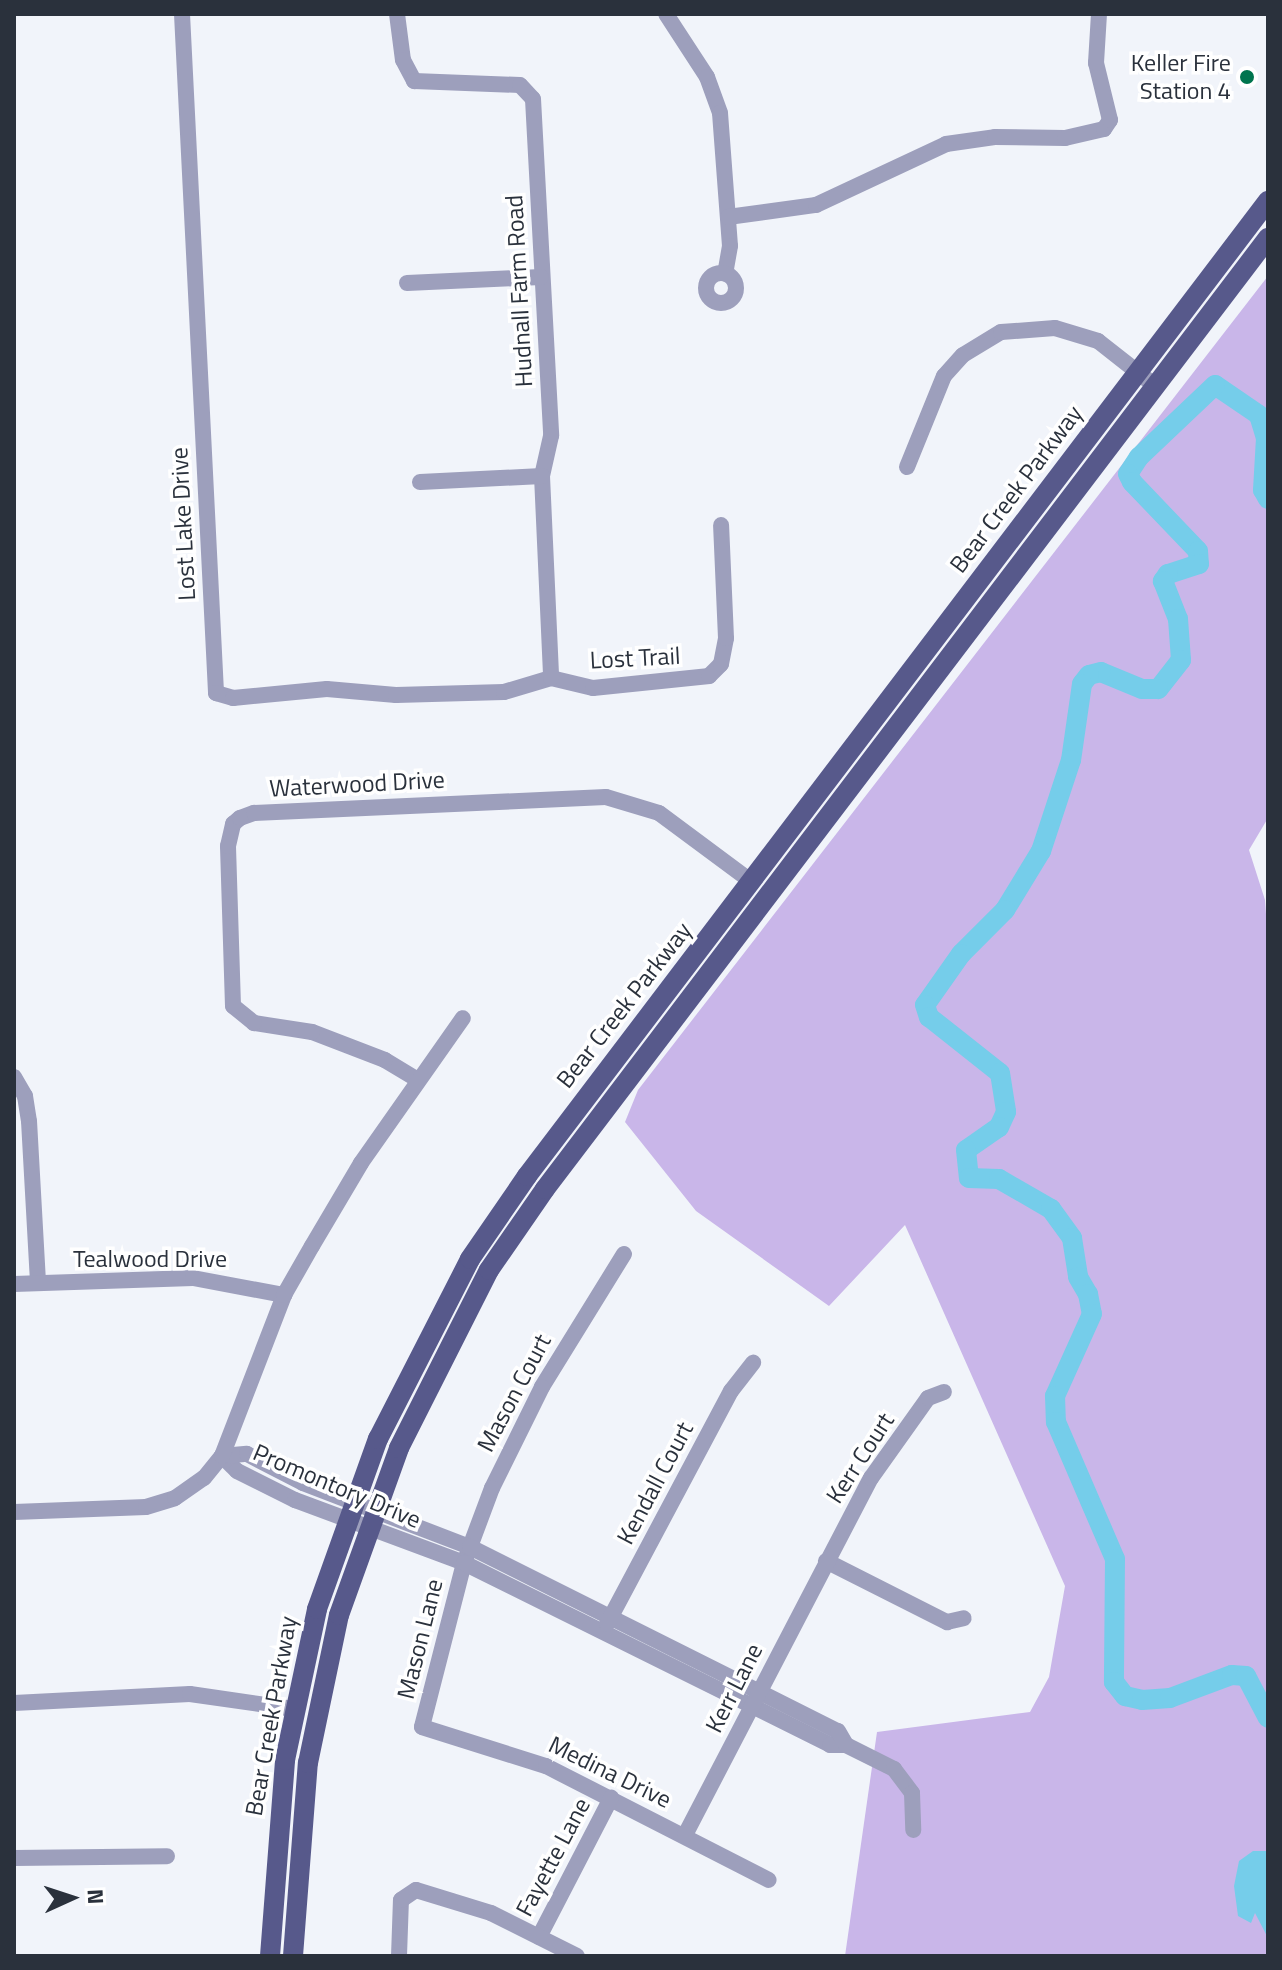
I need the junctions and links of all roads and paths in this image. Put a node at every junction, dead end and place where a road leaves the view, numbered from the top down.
1 (182, 14) edge
2 (397, 14) edge
3 (1099, 14) edge
4 (664, 17) edge
5 (1268, 201) edge
6 (728, 217) junction
7 (1238, 240) junction
8 (1262, 246) edge
9 (725, 274) dead end
10 (541, 277) junction
11 (407, 283) dead end
12 (1146, 378) junction
13 (907, 467) dead end
14 (542, 476) junction
15 (420, 482) dead end
16 (721, 525) dead end
17 (551, 678) junction
18 (752, 882) junction
19 (463, 1018) dead end
20 (14, 1077) edge
21 (418, 1080) junction
22 (624, 1254) dead end
23 (38, 1283) junction
24 (14, 1284) edge
25 (284, 1295) junction
26 (753, 1363) dead end
27 (944, 1392) dead end
28 (222, 1456) junction
29 (303, 1483) junction
30 (295, 1500) junction
31 (350, 1511) junction
32 (14, 1512) edge
33 (371, 1519) junction
34 (421, 1528) junction
35 (415, 1547) junction
36 (470, 1547) junction
37 (826, 1561) junction
38 (464, 1563) junction
39 (964, 1618) dead end
40 (608, 1622) junction
41 (757, 1698) junction
42 (14, 1703) edge
43 (294, 1709) junction
44 (422, 1727) joint
45 (611, 1798) junction
46 (913, 1830) dead end
47 (685, 1835) junction
48 (167, 1856) dead end
49 (14, 1858) edge
50 (769, 1880) dead end
51 (539, 1937) junction
52 (270, 1956) edge
53 (293, 1956) edge
54 (399, 1956) edge
55 (577, 1956) edge

1 - 17 street, Lost Lake Drive
2 - 10 street, Hudnall Farm Road
3 - 6 street
4 - 6 street
5 - 7 main road, Bear Creek Parkway
6 - 9 street
7 - 8 main road
7 - 12 main road, Bear Creek Parkway
8 - 12 main road, Bear Creek Parkway
10 - 11 street
10 - 14 street, Hudnall Farm Road
12 - 13 street
12 - 18 main road, Bear Creek Parkway
12 - 33 main road, Bear Creek Parkway
14 - 15 street
14 - 17 street, Hudnall Farm Road
16 - 17 street, Lost Trail
18 - 21 street, Waterwood Drive
18 - 31 main road, Bear Creek Parkway
19 - 21 street
20 - 23 street
21 - 25 street
22 - 36 street, Mason Court
23 - 24 street, Tealwood Drive
23 - 25 street, Tealwood Drive
25 - 28 street
26 - 40 street, Kendall Court
27 - 37 street, Kerr Court
28 - 29 street, Promontory Drive
28 - 30 street, Promontory Drive
28 - 32 street
29 - 30 street
29 - 31 street, Promontory Drive
30 - 31 street, Promontory Drive
31 - 33 street, Promontory Drive
31 - 43 main road, Bear Creek Parkway
33 - 34 street, Promontory Drive
33 - 35 street, Promontory Drive
33 - 53 main road, Bear Creek Parkway
34 - 35 street
34 - 36 street, Promontory Drive
35 - 38 street, Promontory Drive
36 - 38 street, Mason Court
36 - 40 street, Promontory Drive
37 - 39 street
37 - 41 street, Kerr Lane
38 - 40 street, Promontory Drive
38 - 44 street, Mason Lane
40 - 41 street, Promontory Drive
41 - 46 street, Promontory Drive
41 - 47 street, Kerr Lane
42 - 43 street
43 - 52 main road, Bear Creek Parkway
44 - 45 street, Medina Drive
45 - 47 street, Medina Drive
45 - 51 street, Fayette Lane
47 - 50 street, Medina Drive
48 - 49 street
51 - 54 street
51 - 55 street

